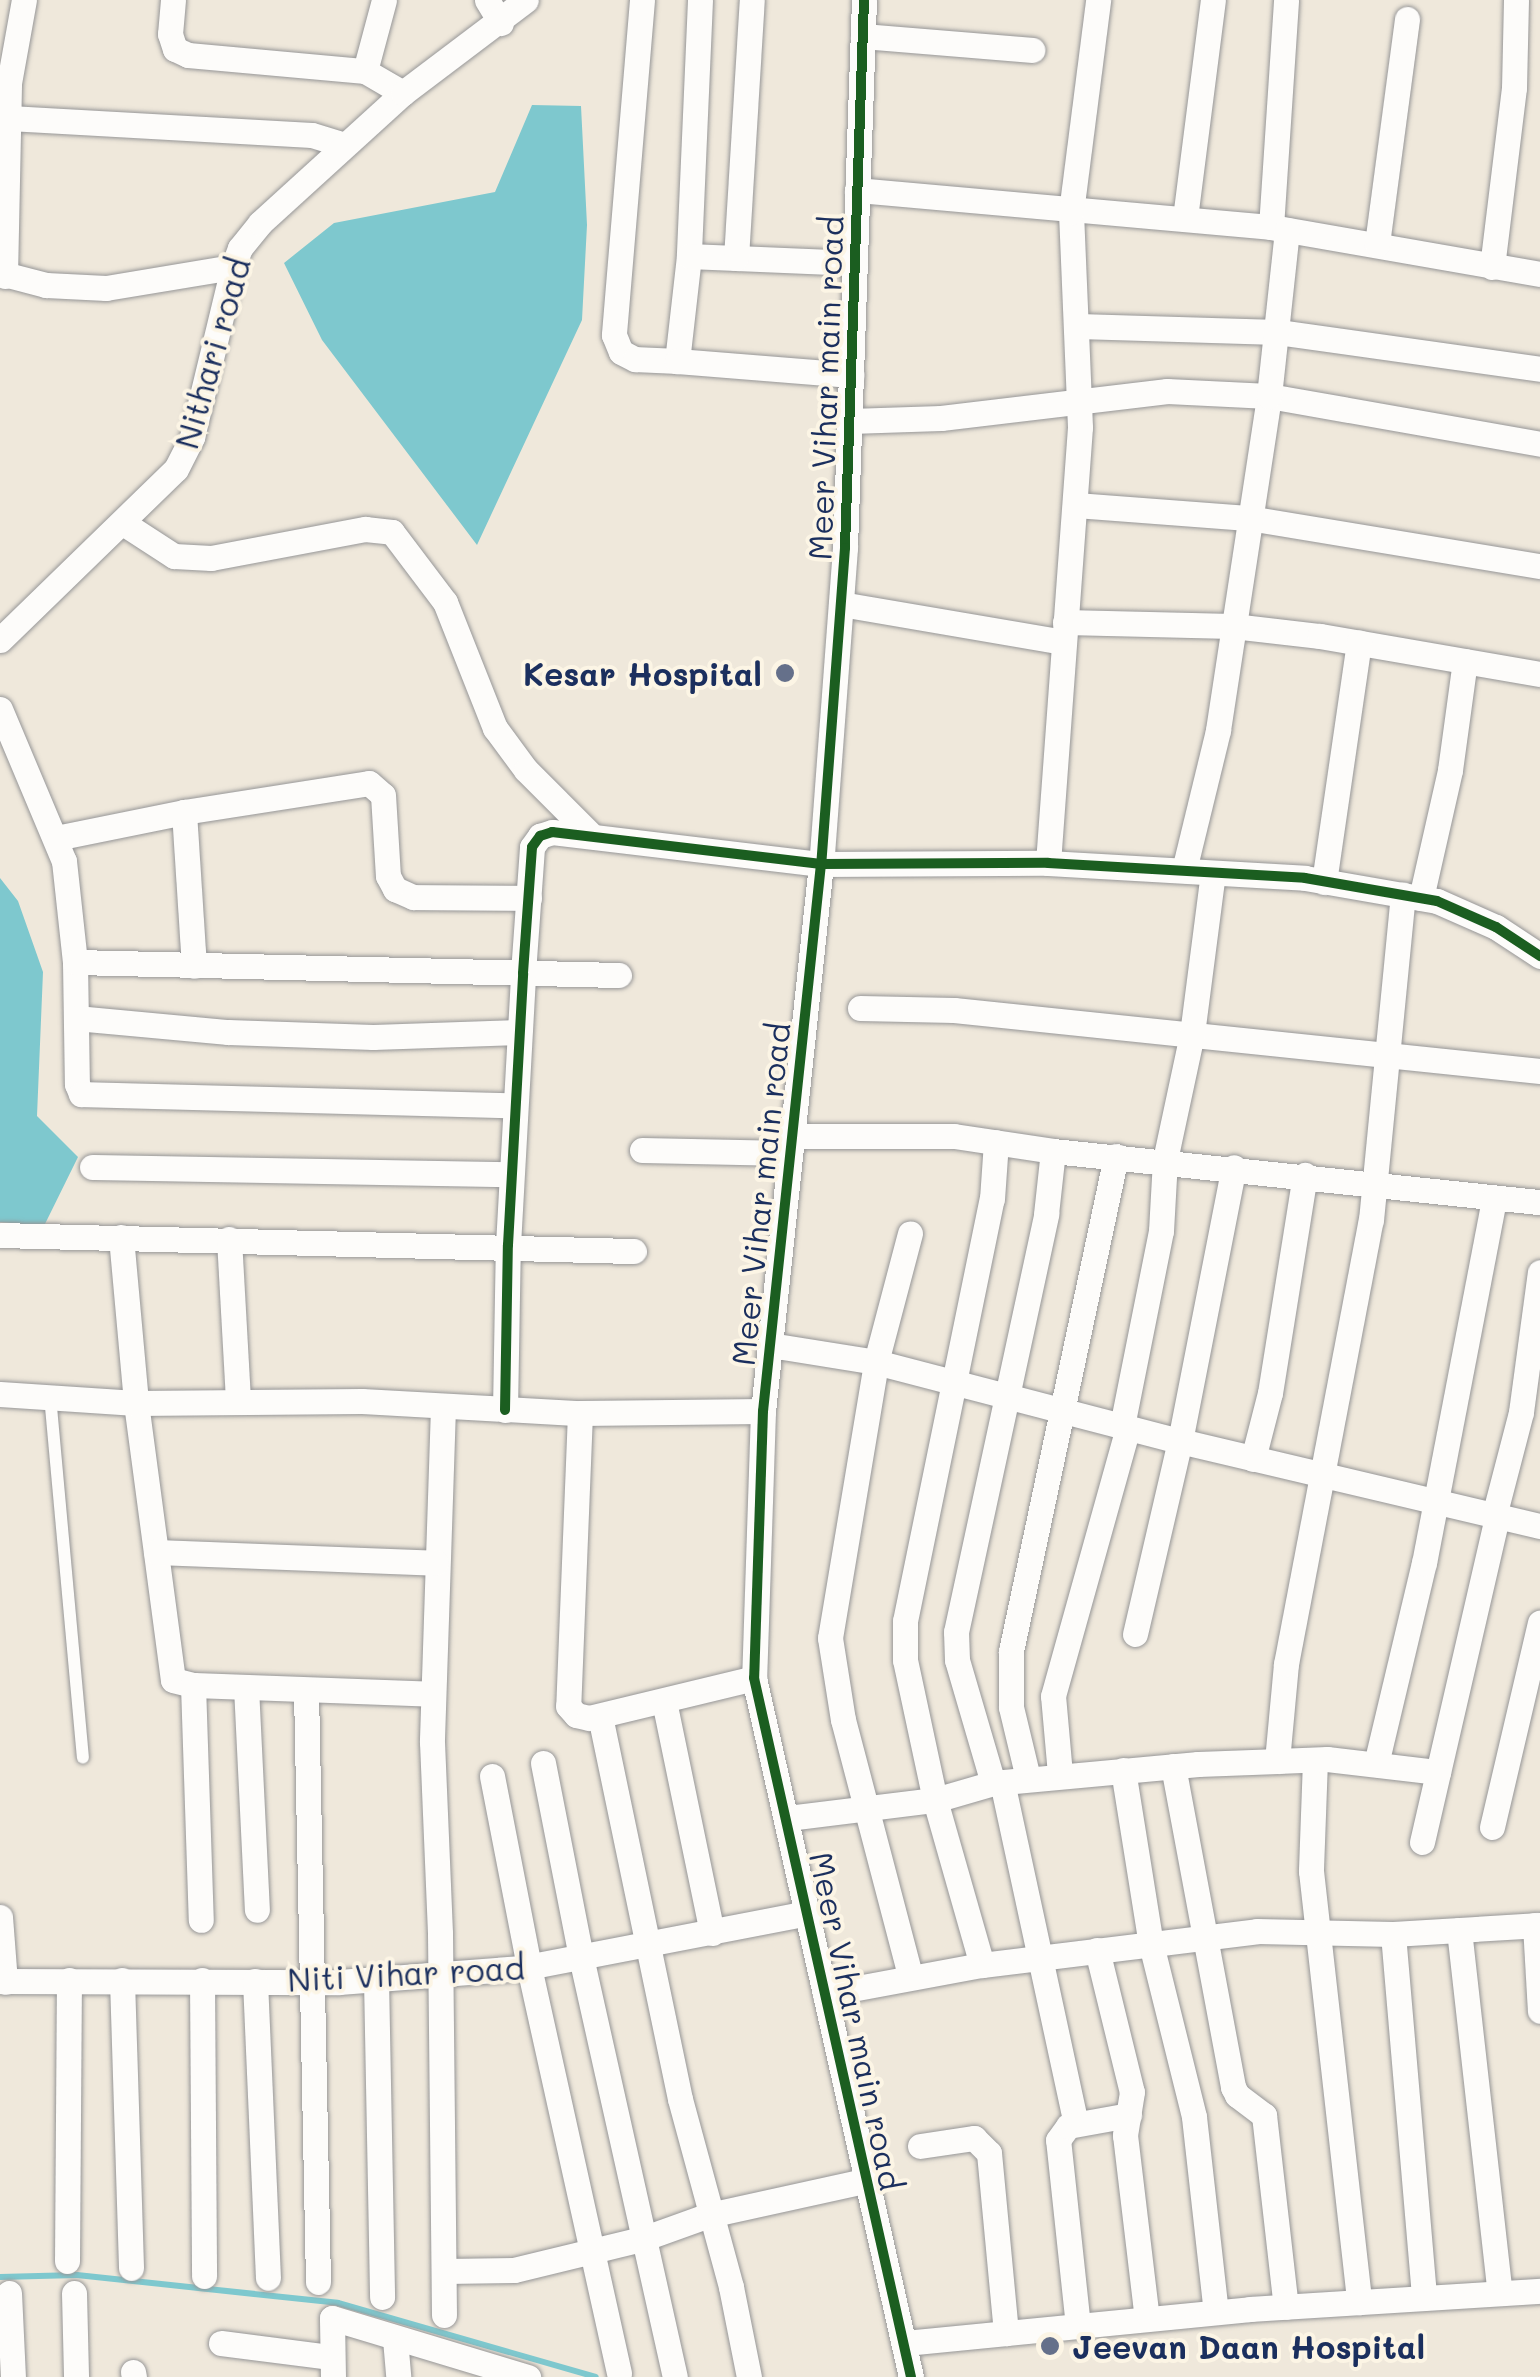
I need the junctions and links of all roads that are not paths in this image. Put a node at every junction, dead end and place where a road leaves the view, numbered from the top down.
1 (24, 0) edge
2 (173, 0) edge
3 (384, 0) edge
4 (487, 0) edge
5 (526, 0) edge
6 (642, 0) edge
7 (700, 0) edge
8 (752, 0) edge
9 (864, 0) edge
10 (1098, 0) edge
11 (1213, 0) edge
12 (1286, 0) edge
13 (1516, 0) edge
14 (1407, 18) dead end
15 (500, 23) junction
16 (863, 36) junction
17 (1032, 50) dead end
18 (365, 72) junction
19 (402, 93) junction
20 (9, 118) junction
21 (345, 145) junction
22 (857, 190) junction
23 (1072, 212) junction
24 (1184, 218) junction
25 (1278, 228) junction
26 (1377, 244) junction
27 (689, 256) junction
28 (736, 258) junction
29 (855, 263) junction
30 (232, 267) junction
31 (1492, 267) junction
32 (1540, 274) edge
33 (3, 275) edge
34 (1078, 326) junction
35 (1278, 332) junction
36 (678, 361) junction
37 (1540, 369) edge
38 (851, 374) junction
39 (1269, 396) junction
40 (1079, 399) junction
41 (850, 421) junction
42 (1540, 444) edge
43 (1076, 505) junction
44 (1249, 518) junction
45 (123, 524) junction
46 (1540, 566) edge
47 (841, 604) junction
48 (1233, 626) junction
49 (1064, 632) junction
50 (0, 640) edge
51 (1359, 643) junction
52 (1465, 661) junction
53 (1540, 674) edge
54 (0, 708) edge
55 (184, 812) junction
56 (592, 836) junction
57 (56, 838) junction
58 (1048, 863) junction
59 (822, 864) junction
60 (1184, 870) junction
61 (1214, 873) junction
62 (1324, 882) junction
63 (1412, 896) junction
64 (529, 898) junction
65 (1540, 956) edge
66 (75, 962) junction
67 (194, 966) junction
68 (522, 974) junction
69 (619, 976) dead end
70 (860, 1008) dead end
71 (76, 1018) junction
72 (519, 1032) junction
73 (1192, 1034) junction
74 (1387, 1056) junction
75 (1540, 1071) edge
76 (515, 1105) junction
77 (996, 1142) junction
78 (789, 1145) junction
79 (642, 1150) dead end
80 (1053, 1151) junction
81 (1116, 1156) junction
82 (1165, 1160) junction
83 (92, 1166) dead end
84 (1234, 1167) junction
85 (511, 1174) junction
86 (1305, 1175) junction
87 (1375, 1182) junction
88 (1494, 1198) junction
89 (1540, 1202) edge
90 (910, 1233) dead end
91 (0, 1235) edge
92 (121, 1237) junction
93 (228, 1239) junction
94 (508, 1245) junction
95 (634, 1251) dead end
96 (1540, 1272) edge
97 (770, 1345) junction
98 (876, 1362) junction
99 (953, 1382) junction
100 (0, 1394) edge
101 (50, 1396) junction
102 (1008, 1398) junction
103 (238, 1401) junction
104 (136, 1403) junction
105 (443, 1407) junction
106 (505, 1410) junction
107 (764, 1411) junction
108 (1060, 1411) junction
109 (580, 1414) junction
110 (1125, 1427) junction
111 (1180, 1441) junction
112 (1254, 1458) junction
113 (1323, 1476) junction
114 (1436, 1502) junction
115 (1495, 1516) junction
116 (1540, 1526) edge
117 (156, 1552) junction
118 (436, 1563) junction
119 (1540, 1624) edge
120 (1135, 1634) dead end
121 (754, 1678) junction
122 (192, 1686) junction
123 (246, 1688) junction
124 (306, 1690) junction
125 (432, 1694) junction
126 (664, 1702) junction
127 (600, 1716) junction
128 (83, 1757) dead end
129 (1315, 1760) junction
130 (1277, 1761) junction
131 (543, 1762) dead end
132 (1376, 1764) junction
133 (1173, 1766) junction
134 (1123, 1770) junction
135 (1438, 1772) junction
136 (1060, 1774) junction
137 (492, 1776) dead end
138 (1007, 1781) junction
139 (935, 1800) junction
140 (867, 1807) junction
141 (788, 1818) junction
142 (1492, 1826) dead end
143 (1422, 1842) dead end
144 (256, 1910) dead end
145 (808, 1912) junction
146 (0, 1917) edge
147 (201, 1920) dead end
148 (1538, 1925) edge
149 (1459, 1930) junction
150 (1318, 1932) junction
151 (712, 1933) junction
152 (1393, 1934) junction
153 (1208, 1937) junction
154 (650, 1944) junction
155 (1151, 1944) junction
156 (1097, 1950) junction
157 (581, 1957) junction
158 (1040, 1957) junction
159 (982, 1965) junction
160 (529, 1967) junction
161 (440, 1975) junction
162 (910, 1975) junction
163 (69, 1980) junction
164 (122, 1980) junction
165 (202, 1980) junction
166 (376, 1980) junction
167 (2, 1981) edge
168 (255, 1981) junction
169 (312, 1982) junction
170 (825, 1994) junction
171 (1540, 2011) edge
172 (1129, 2115) junction
173 (1076, 2124) junction
174 (920, 2146) dead end
175 (864, 2181) junction
176 (709, 2215) junction
177 (645, 2238) junction
178 (594, 2250) junction
179 (68, 2260) dead end
180 (131, 2268) dead end
181 (445, 2271) junction
182 (204, 2276) dead end
183 (268, 2278) dead end
184 (318, 2282) dead end
185 (1540, 2291) edge
186 (9, 2293) dead end
187 (74, 2293) dead end
188 (1500, 2293) junction
189 (382, 2297) dead end
190 (1424, 2298) junction
191 (1359, 2302) junction
192 (1286, 2307) junction
193 (1216, 2312) junction
194 (444, 2314) dead end
195 (1147, 2319) junction
196 (1078, 2326) junction
197 (1006, 2333) junction
198 (394, 2339) junction
199 (221, 2343) dead end
200 (905, 2343) junction
201 (332, 2367) edge
202 (461, 2368) edge
203 (619, 2373) dead end
204 (14, 2377) edge
205 (76, 2377) edge
206 (398, 2377) edge
207 (528, 2377) edge
208 (675, 2377) edge
209 (749, 2377) edge
210 (911, 2377) edge

1 - 20 street
2 - 18 street
3 - 18 street
4 - 15 street
5 - 15 street, Nithari road
6 - 36 street
7 - 27 street
8 - 28 street
9 - 16 street, Meer Vihar main road
10 - 23 street
11 - 24 street
12 - 25 street
13 - 31 street
14 - 26 street
15 - 19 street, Nithari road
16 - 17 street
16 - 22 street, Meer Vihar main road
18 - 19 street
19 - 21 street, Nithari road
20 - 21 street
20 - 33 street
21 - 30 street, Nithari road
22 - 23 street
22 - 29 street, Meer Vihar main road
23 - 24 street
23 - 34 street
24 - 25 street
25 - 26 street
25 - 35 street
26 - 31 street
27 - 28 street
27 - 36 street
28 - 29 street
29 - 38 street, Meer Vihar main road
30 - 33 street
30 - 45 street, Nithari road
31 - 32 street
34 - 35 street
34 - 40 street
35 - 37 street
35 - 39 street
36 - 38 street
38 - 41 street, Meer Vihar main road
39 - 40 street
39 - 42 street
39 - 44 street
40 - 41 street
40 - 43 street
41 - 47 street, Meer Vihar main road
43 - 44 street
43 - 49 street
44 - 46 street
44 - 48 street
45 - 50 street, Nithari road
45 - 56 street
47 - 49 street
47 - 59 street, Meer Vihar main road
48 - 49 street
48 - 51 street
48 - 60 street
49 - 58 street
51 - 52 street
51 - 62 street
52 - 53 street
52 - 63 street
54 - 57 street
55 - 57 street
55 - 64 street
55 - 67 street
56 - 59 street
56 - 64 street
57 - 66 street
58 - 59 street
58 - 60 street
59 - 78 street, Meer Vihar main road
60 - 61 street
61 - 62 street
61 - 73 street
62 - 63 street
63 - 65 street
63 - 74 street
64 - 68 street
66 - 67 street
66 - 71 street
67 - 68 street
68 - 69 street
68 - 72 street
70 - 73 street
71 - 72 street
71 - 76 street
72 - 76 street
73 - 74 street
73 - 82 street
74 - 75 street
74 - 87 street
76 - 85 street
77 - 78 street
77 - 80 street
77 - 99 street
78 - 79 street
78 - 97 street, Meer Vihar main road
80 - 81 street
80 - 102 street
81 - 82 street
81 - 108 street
82 - 84 street
82 - 110 street
83 - 85 street
84 - 86 street
84 - 111 street
85 - 94 street
86 - 87 street
86 - 112 street
87 - 88 street
87 - 113 street
88 - 89 street
88 - 114 street
90 - 98 street
91 - 92 street
92 - 93 street
92 - 104 street
93 - 94 street
93 - 103 street
94 - 95 street
94 - 106 street
96 - 115 street
97 - 98 street
97 - 107 street, Meer Vihar main road
98 - 99 street
98 - 140 street
99 - 102 street
99 - 139 street
100 - 101 street
101 - 104 street
101 - 128 lane
102 - 108 street
102 - 138 street
103 - 104 street
103 - 105 street
104 - 117 street
105 - 106 street
105 - 118 street
106 - 109 street
107 - 109 street
107 - 121 street, Meer Vihar main road
108 - 110 street
108 - 138 street
109 - 127 street
110 - 111 street
110 - 136 street
111 - 112 street
111 - 120 street
112 - 113 street
113 - 114 street
113 - 130 street
114 - 115 street
114 - 132 street
115 - 116 street
115 - 135 street
117 - 118 street
117 - 122 street
118 - 125 street
119 - 142 street
121 - 126 street
121 - 141 street, Meer Vihar main road
122 - 123 street
122 - 147 street
123 - 124 street
123 - 144 street
124 - 125 street
124 - 169 street
125 - 161 street
126 - 127 street
126 - 151 street
127 - 154 street
129 - 130 street
129 - 132 street
129 - 150 street
130 - 133 street
131 - 157 street
132 - 135 street
133 - 134 street
133 - 153 street
134 - 136 street
134 - 155 street
135 - 143 street
136 - 138 street
137 - 160 street
138 - 139 street
138 - 158 street
139 - 140 street
139 - 159 street
140 - 141 street
140 - 162 street
141 - 145 street, Meer Vihar main road
145 - 151 street, Niti Vihar road
145 - 170 street, Meer Vihar main road
146 - 167 street
148 - 149 street
148 - 171 street
149 - 152 street
149 - 188 street
150 - 152 street
150 - 153 street
150 - 191 street
151 - 154 street, Niti Vihar road
152 - 190 street
153 - 155 street
153 - 192 street
154 - 157 street, Niti Vihar road
154 - 176 street
155 - 156 street
155 - 193 street
156 - 158 street
156 - 172 street
157 - 160 street, Niti Vihar road
157 - 177 street
158 - 159 street
158 - 173 street
159 - 162 street
160 - 161 street, Niti Vihar road
160 - 178 street
161 - 166 street, Niti Vihar road
161 - 181 street
162 - 170 street
163 - 164 street, Niti Vihar road
163 - 167 street, Niti Vihar road
163 - 179 street
164 - 165 street, Niti Vihar road
164 - 180 street
165 - 168 street, Niti Vihar road
165 - 182 street
166 - 169 street, Niti Vihar road
166 - 189 street
168 - 169 street, Niti Vihar road
168 - 183 street
169 - 184 street
170 - 175 street, Meer Vihar main road
172 - 173 street
172 - 195 street
173 - 196 street
174 - 197 street
175 - 176 street
175 - 200 street, Meer Vihar main road
176 - 177 street
176 - 209 street
177 - 178 street
177 - 208 street
178 - 181 street
178 - 203 street
181 - 194 street
185 - 188 street
186 - 204 street
187 - 205 street
188 - 190 street
190 - 191 street
191 - 192 street
192 - 193 street
193 - 195 street
195 - 196 street
196 - 197 street
197 - 200 street
198 - 201 street
198 - 202 street
198 - 206 street
199 - 201 street
200 - 210 street, Meer Vihar main road
202 - 207 street

